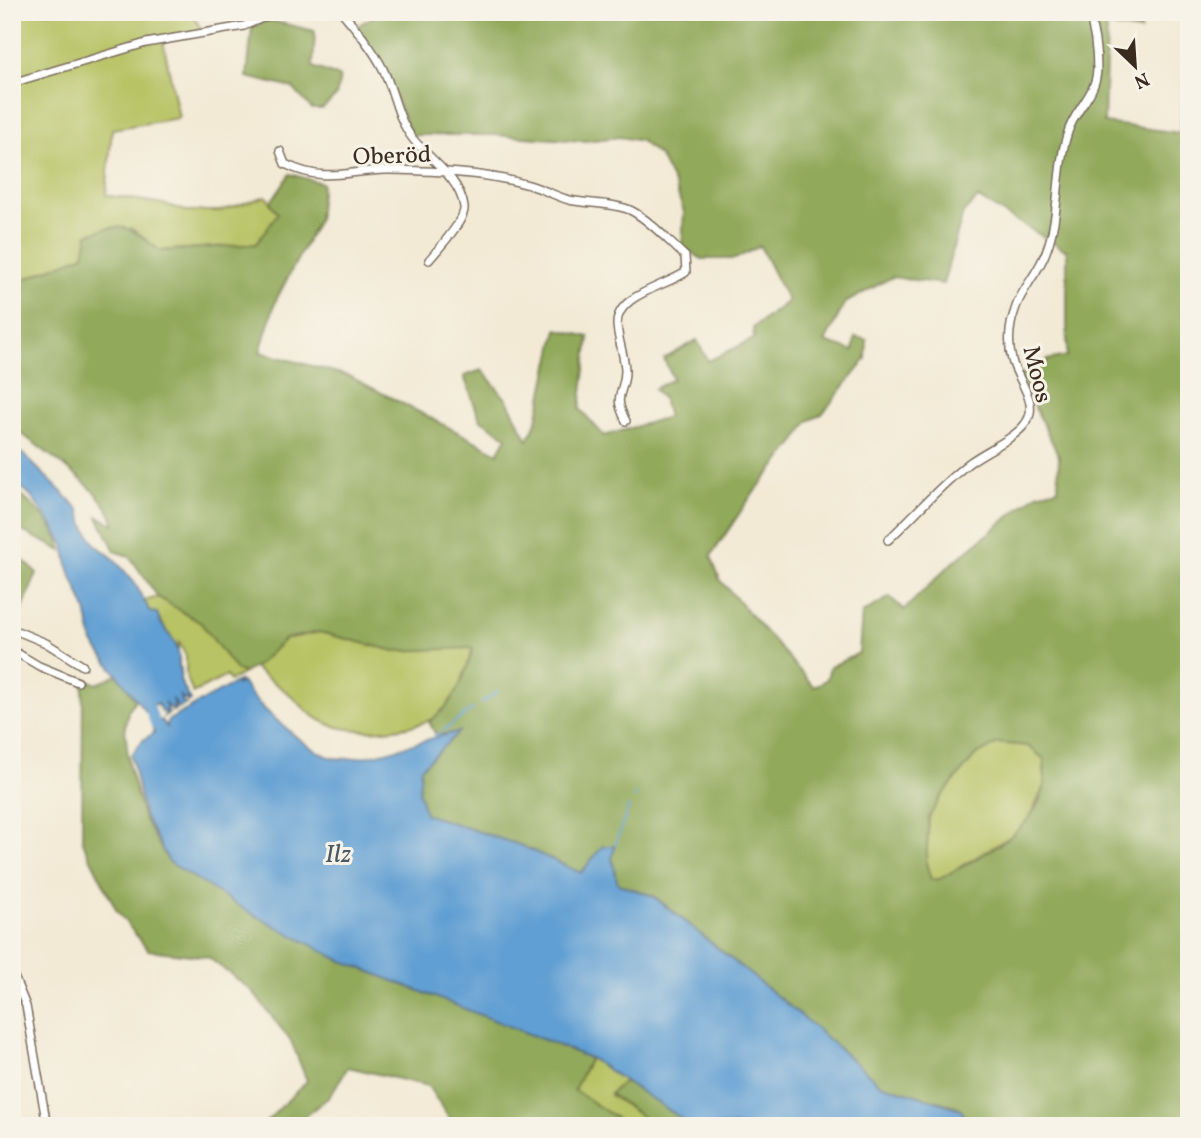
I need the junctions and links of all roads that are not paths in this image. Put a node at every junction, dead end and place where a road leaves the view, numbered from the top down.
1 (276, 12) edge
2 (342, 12) edge
3 (1088, 12) edge
4 (12, 83) edge
5 (280, 151) dead end
6 (447, 173) junction
7 (429, 260) dead end
8 (626, 421) dead end
9 (888, 540) dead end
10 (12, 629) edge
11 (12, 650) edge
12 (83, 666) dead end
13 (78, 682) dead end
14 (12, 972) edge
15 (47, 1126) edge

1 - 4 street
2 - 6 street, Oberöd
3 - 9 street, Moos
5 - 6 street, Oberöd
6 - 7 street
6 - 8 street
10 - 12 street
11 - 13 street
14 - 15 street

